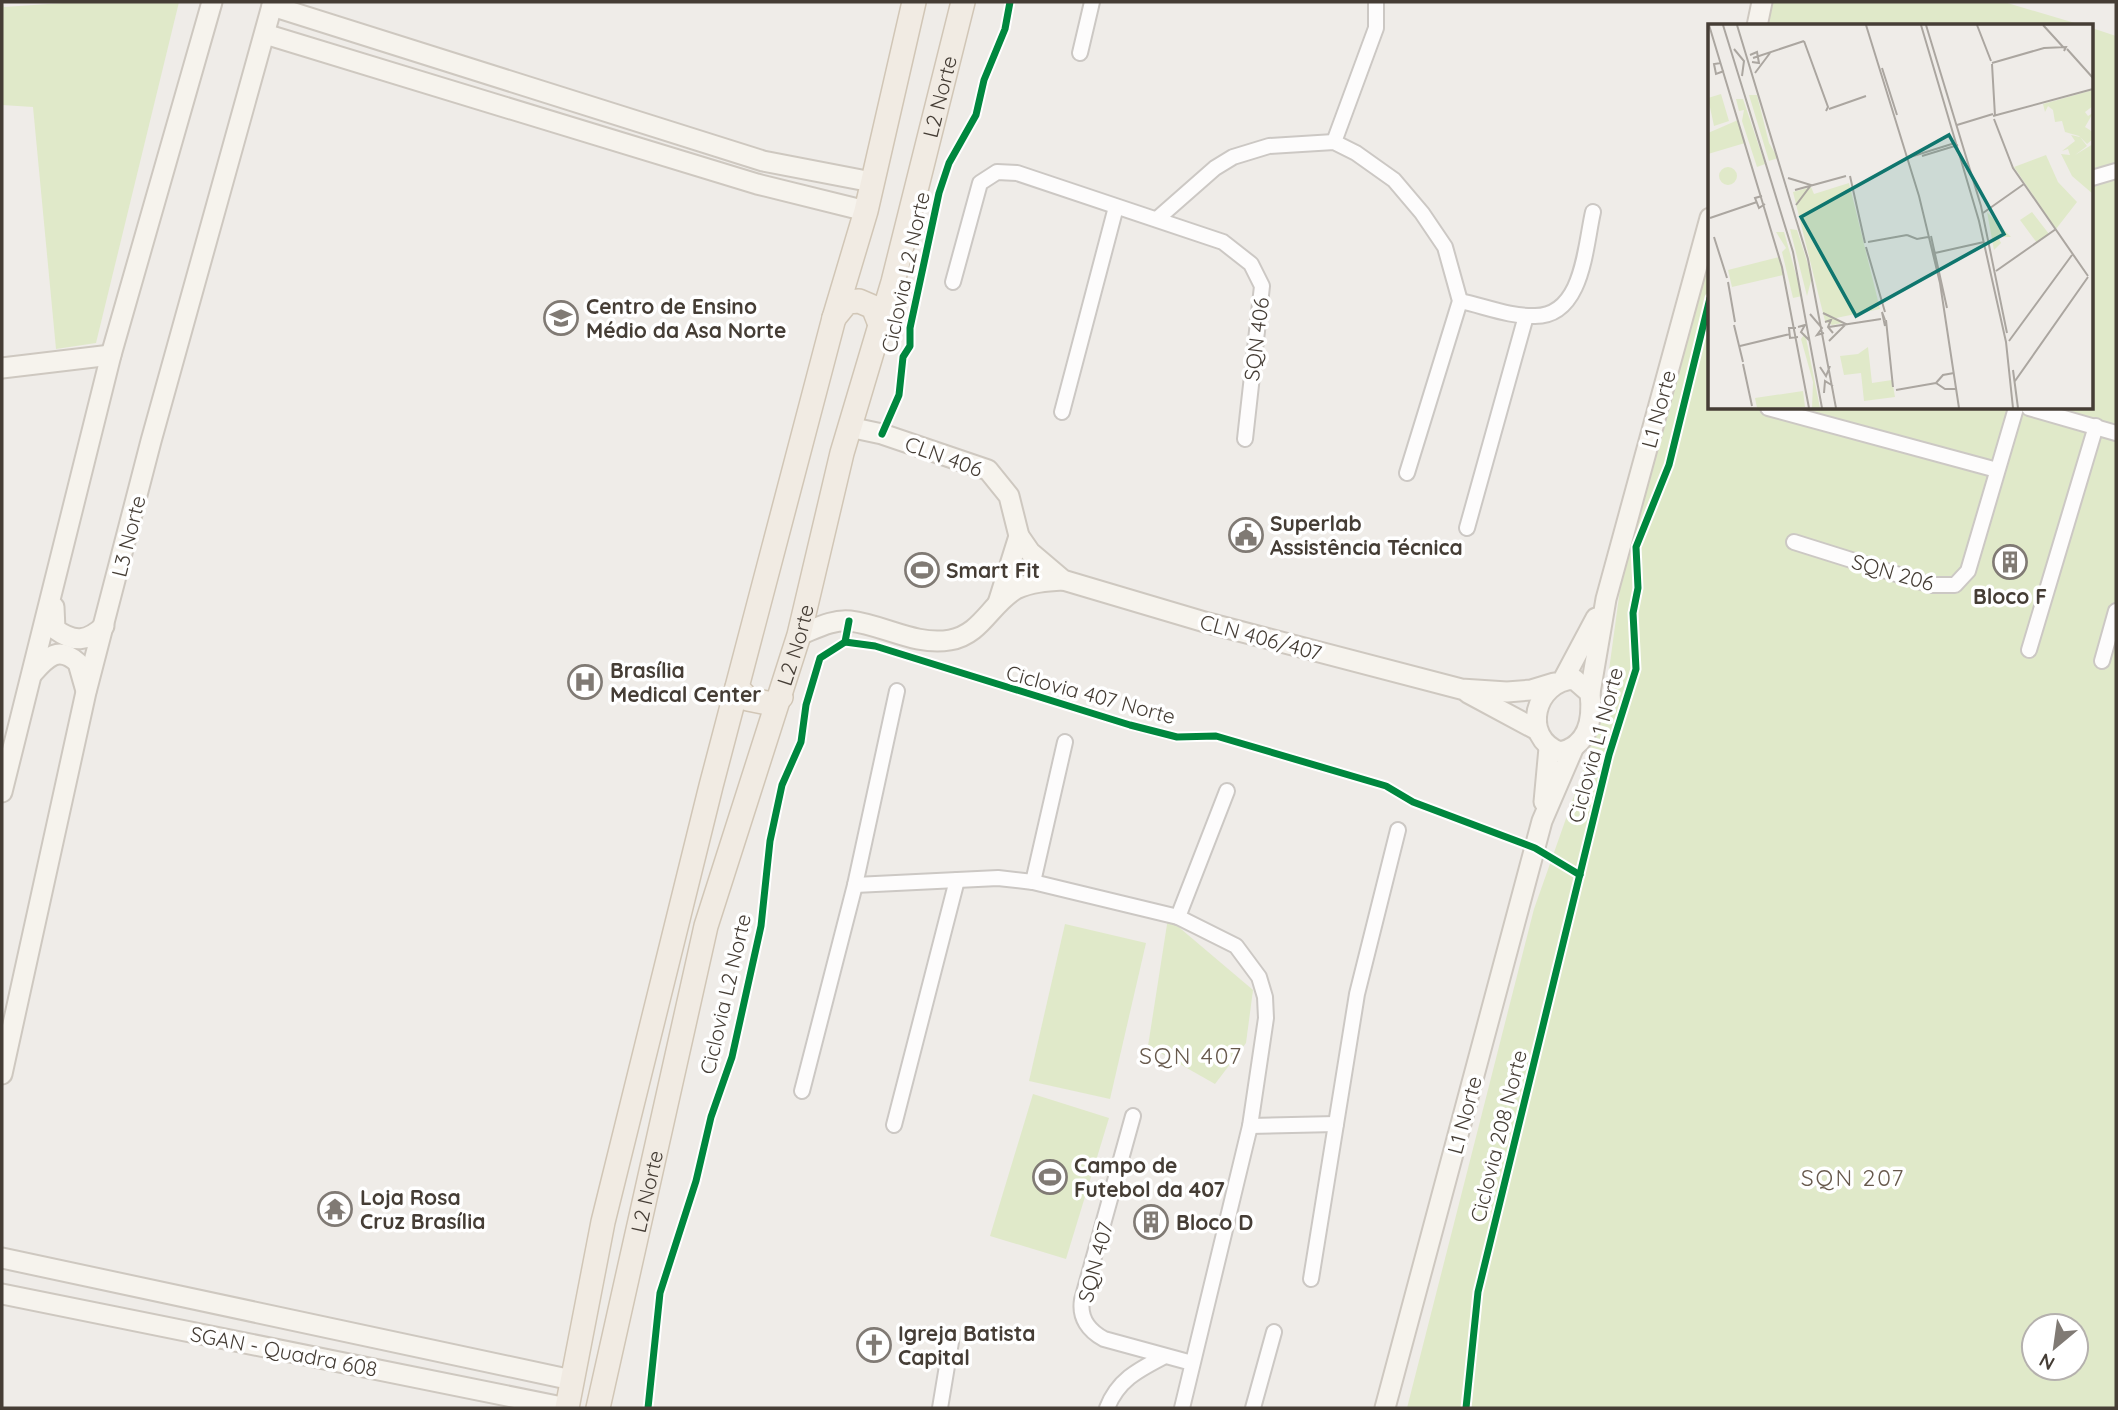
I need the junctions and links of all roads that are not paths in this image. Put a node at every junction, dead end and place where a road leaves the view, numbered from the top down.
1 (212, 2) edge
2 (914, 2) edge
3 (963, 2) edge
4 (1092, 2) edge
5 (1376, 2) edge
6 (1762, 2) edge
7 (273, 4) edge
8 (1757, 24) edge
9 (265, 34) junction
10 (1080, 53) dead end
11 (1334, 142) junction
12 (2116, 171) edge
13 (2094, 177) edge
14 (872, 182) junction
15 (1116, 207) junction
16 (866, 211) junction
17 (1593, 212) dead end
18 (1157, 219) junction
19 (1708, 225) edge
20 (953, 282) dead end
21 (1460, 301) junction
22 (1526, 316) junction
23 (834, 317) junction
24 (881, 327) junction
25 (111, 355) junction
26 (2, 368) edge
27 (1783, 410) edge
28 (2015, 410) edge
29 (2036, 410) edge
30 (1062, 412) dead end
31 (1813, 414) edge
32 (2096, 426) junction
33 (849, 427) junction
34 (2116, 433) edge
35 (1245, 439) dead end
36 (1997, 470) junction
37 (1406, 473) dead end
38 (1467, 528) dead end
39 (1019, 536) junction
40 (1794, 542) dead end
41 (58, 575) junction
42 (1063, 580) junction
43 (1606, 598) junction
44 (998, 603) junction
45 (2116, 611) edge
46 (104, 626) junction
47 (799, 635) junction
48 (2029, 650) dead end
49 (2102, 661) dead end
50 (31, 676) junction
51 (1558, 681) junction
52 (737, 688) junction
53 (1461, 689) junction
54 (897, 691) dead end
55 (86, 692) junction
56 (1590, 693) junction
57 (781, 697) junction
58 (1537, 730) junction
59 (1065, 742) dead end
60 (1549, 748) junction
61 (1573, 749) junction
62 (1227, 791) dead end
63 (2, 792) edge
64 (1542, 821) junction
65 (1398, 830) dead end
66 (957, 880) junction
67 (1033, 882) junction
68 (855, 885) junction
69 (1178, 917) junction
70 (2, 1074) edge
71 (802, 1091) dead end
72 (1133, 1116) dead end
73 (1336, 1124) junction
74 (894, 1125) dead end
75 (1250, 1126) junction
76 (2, 1258) edge
77 (1311, 1279) dead end
78 (2, 1294) edge
79 (1274, 1332) dead end
80 (951, 1342) dead end
81 (1164, 1357) junction
82 (1192, 1363) junction
83 (572, 1380) junction
84 (567, 1408) edge
85 (598, 1408) edge
86 (940, 1408) edge
87 (1107, 1408) edge
88 (1182, 1408) edge
89 (1253, 1408) edge
90 (1385, 1408) edge

1 - 25 street
2 - 14 main road, L2 Norte
3 - 24 main road, L2 Norte
4 - 10 street
5 - 11 street
6 - 8 street
7 - 9 street, L3 Norte
7 - 14 street
9 - 16 street
9 - 46 street, L3 Norte
11 - 18 street
11 - 21 street
12 - 13 street
14 - 16 main road, L2 Norte
15 - 18 street, SQN 406
15 - 20 street, SQN 406
15 - 30 street
16 - 23 main road, L2 Norte
17 - 22 street
18 - 35 street, SQN 406
19 - 43 street, L1 Norte
21 - 22 street
21 - 37 street
22 - 38 street
23 - 24 main road
23 - 52 main road, L2 Norte
24 - 33 main road, L2 Norte
25 - 26 street
25 - 41 street
27 - 31 street
28 - 36 street, SQN 206
29 - 32 street
31 - 36 street
32 - 34 street
32 - 48 street
33 - 39 street, CLN 406
33 - 47 main road, L2 Norte
36 - 40 street, SQN 206
39 - 42 street, CLN 406
39 - 44 street
41 - 46 street
41 - 50 street
42 - 44 street
42 - 53 street, CLN 406/407
43 - 51 street, L1 Norte
43 - 56 street, L1 Norte
44 - 47 street
45 - 49 street
46 - 55 street, L3 Norte
47 - 57 main road, L2 Norte
50 - 55 street
50 - 63 street
51 - 53 street, CLN 406/407
51 - 56 street
51 - 58 street
52 - 57 main road
52 - 83 main road, L2 Norte
53 - 58 street, CLN 406/407
54 - 68 street
55 - 70 street, L3 Norte
56 - 61 street
57 - 85 main road, L2 Norte
58 - 60 street
59 - 67 street
60 - 61 street
60 - 64 street, L1 Norte
61 - 64 street, L1 Norte
62 - 69 street
64 - 90 street, L1 Norte
65 - 73 street
66 - 67 street
66 - 68 street
66 - 74 street
67 - 69 street
68 - 71 street
69 - 75 street
72 - 81 street, SQN 407
73 - 75 street
73 - 77 street
75 - 82 street
76 - 83 street
78 - 84 street, SGAN - Quadra 608
79 - 89 street
80 - 86 street
81 - 82 street, SQN 407
81 - 87 street
82 - 88 street
83 - 84 main road, L2 Norte

